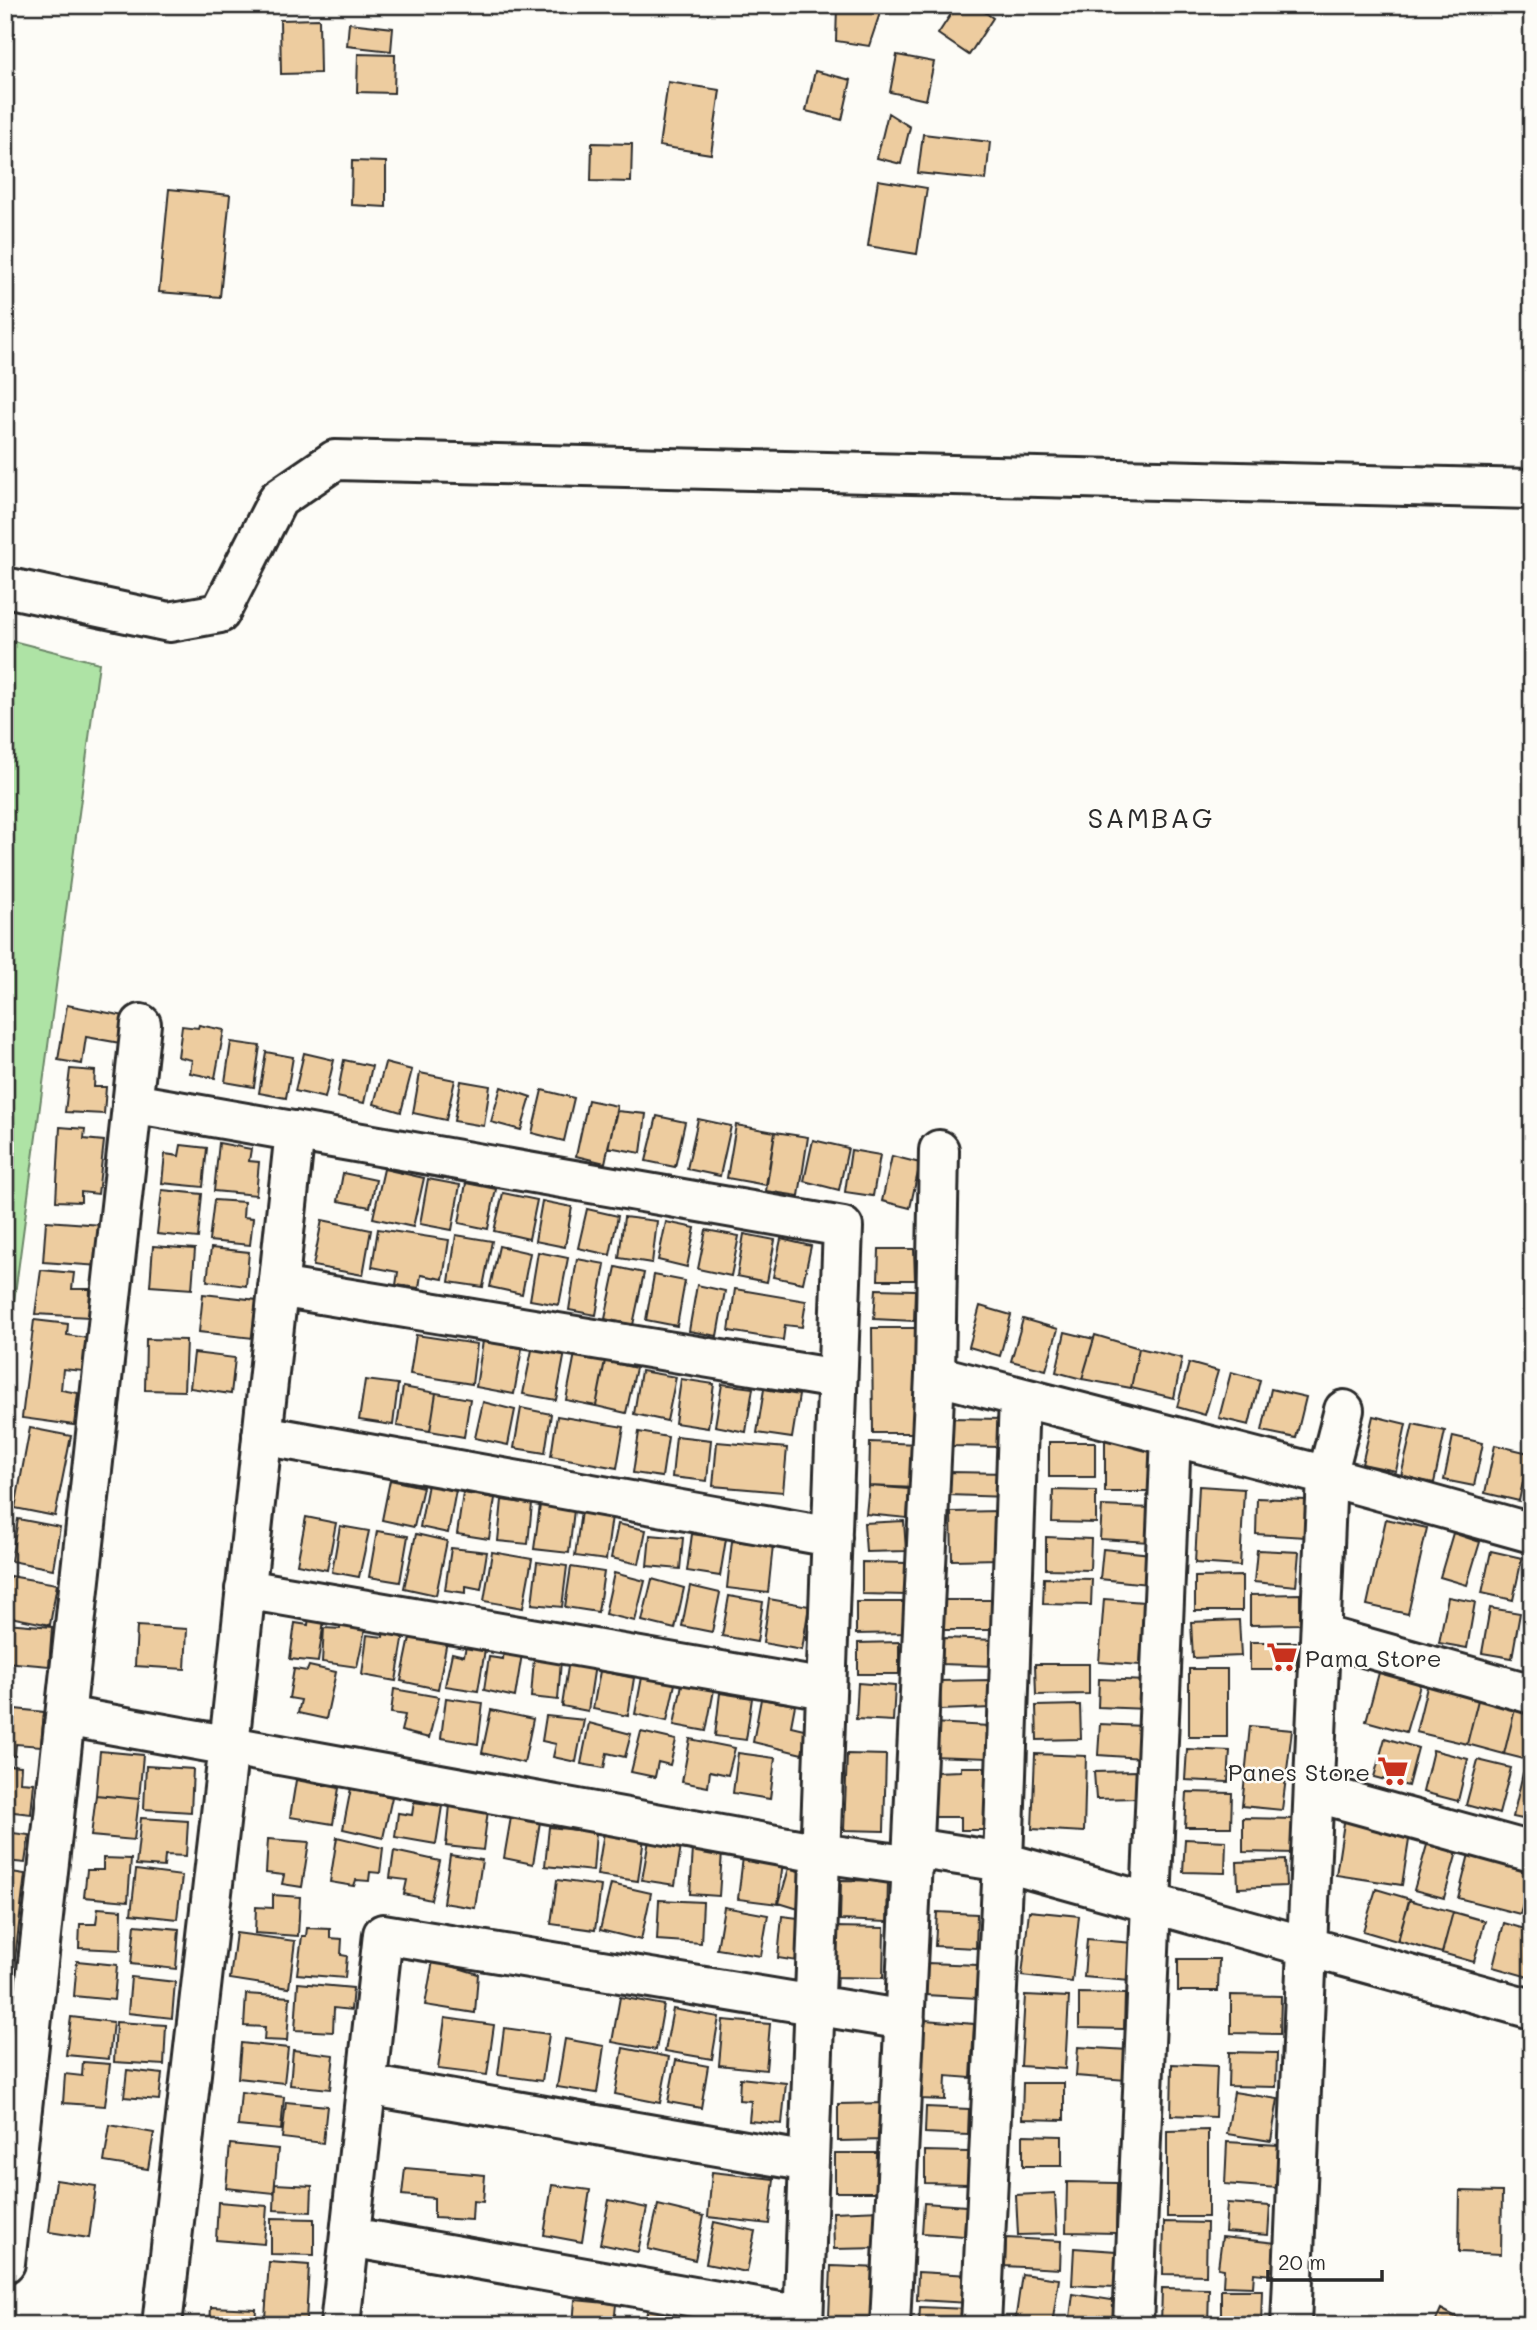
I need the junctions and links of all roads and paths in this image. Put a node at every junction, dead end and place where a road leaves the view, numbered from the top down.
1 (1532, 489) edge
2 (5, 587) edge
3 (141, 1024) dead end
4 (132, 1103) junction
5 (295, 1131) junction
6 (939, 1150) dead end
7 (278, 1287) junction
8 (935, 1375) junction
9 (837, 1379) junction
10 (1019, 1397) junction
11 (1344, 1410) dead end
12 (262, 1435) junction
13 (1171, 1436) junction
14 (1327, 1476) junction
15 (1532, 1534) edge
16 (832, 1537) junction
17 (245, 1589) junction
18 (1321, 1635) junction
19 (826, 1689) junction
20 (1532, 1694) edge
21 (65, 1716) junction
22 (229, 1745) junction
23 (1314, 1792) junction
24 (820, 1853) junction
25 (1532, 1853) edge
26 (913, 1857) junction
27 (1003, 1862) junction
28 (1152, 1904) junction
29 (1308, 1948) junction
30 (815, 2005) junction
31 (1532, 2009) edge
32 (905, 2020) junction
33 (367, 2085) junction
34 (809, 2162) junction
35 (350, 2237) junction
36 (5, 2263) edge
37 (803, 2320) edge
38 (162, 2325) edge
39 (341, 2325) edge
40 (890, 2325) edge
41 (981, 2325) edge
42 (1133, 2325) edge
43 (1291, 2325) edge

1 - 2 street
3 - 4 street
4 - 5 street
4 - 21 street
5 - 7 street
5 - 9 street
6 - 8 street
7 - 9 street
7 - 12 street
8 - 10 street
8 - 26 street
9 - 16 street
10 - 13 street
10 - 27 street
11 - 14 street
12 - 16 street
12 - 17 street
13 - 14 street
13 - 28 street
14 - 15 street
14 - 18 street
16 - 19 street
17 - 19 street
17 - 22 street
18 - 20 street
18 - 23 street
19 - 24 street
21 - 22 street
21 - 36 street
22 - 24 street
22 - 38 street
23 - 25 street
23 - 29 street
24 - 26 street
24 - 30 street
26 - 27 street
26 - 32 street
27 - 28 street
27 - 41 street
28 - 29 street
28 - 42 street
29 - 31 street
29 - 43 street
30 - 32 street
30 - 33 street
30 - 34 street
32 - 40 street
33 - 34 street
33 - 35 street
34 - 37 street
35 - 37 street
35 - 39 street

